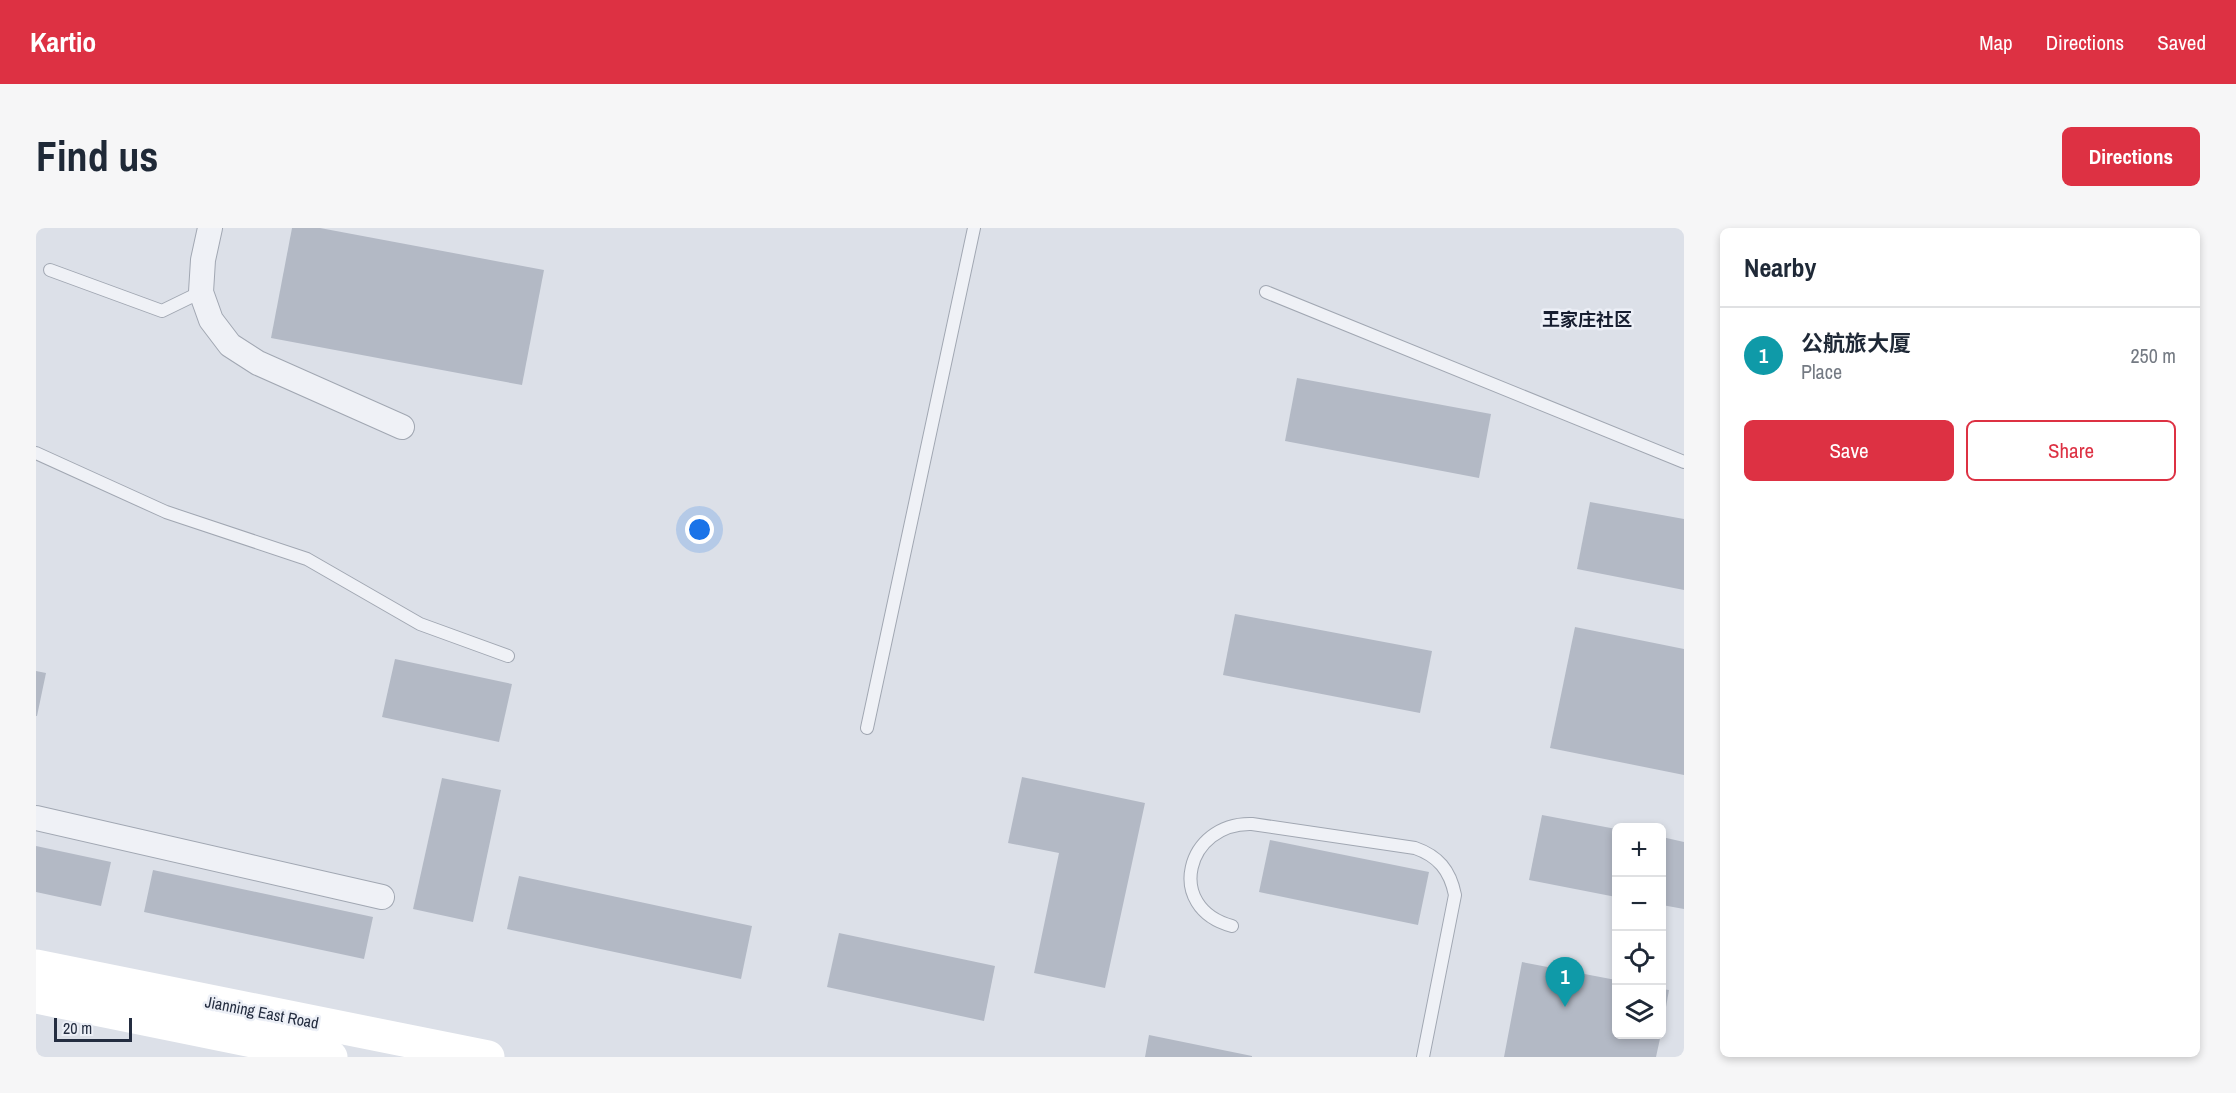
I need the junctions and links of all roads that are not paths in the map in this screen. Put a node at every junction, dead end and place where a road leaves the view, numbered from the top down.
1 (974, 228) edge
2 (206, 229) edge
3 (50, 270) dead end
4 (201, 292) junction
5 (1266, 292) dead end
6 (402, 427) dead end
7 (36, 453) edge
8 (1684, 462) edge
9 (508, 656) dead end
10 (867, 728) dead end
11 (36, 818) edge
12 (382, 897) dead end
13 (1232, 926) dead end
14 (36, 966) edge
15 (36, 997) edge
16 (331, 1057) edge
17 (488, 1057) edge
18 (1423, 1057) edge

1 - 10 lane
2 - 4 street
3 - 4 lane
4 - 6 street
5 - 8 lane
7 - 9 lane
11 - 12 street
13 - 18 lane
14 - 17 main road, Jianning East Road
15 - 16 main road, Jianning East Road

